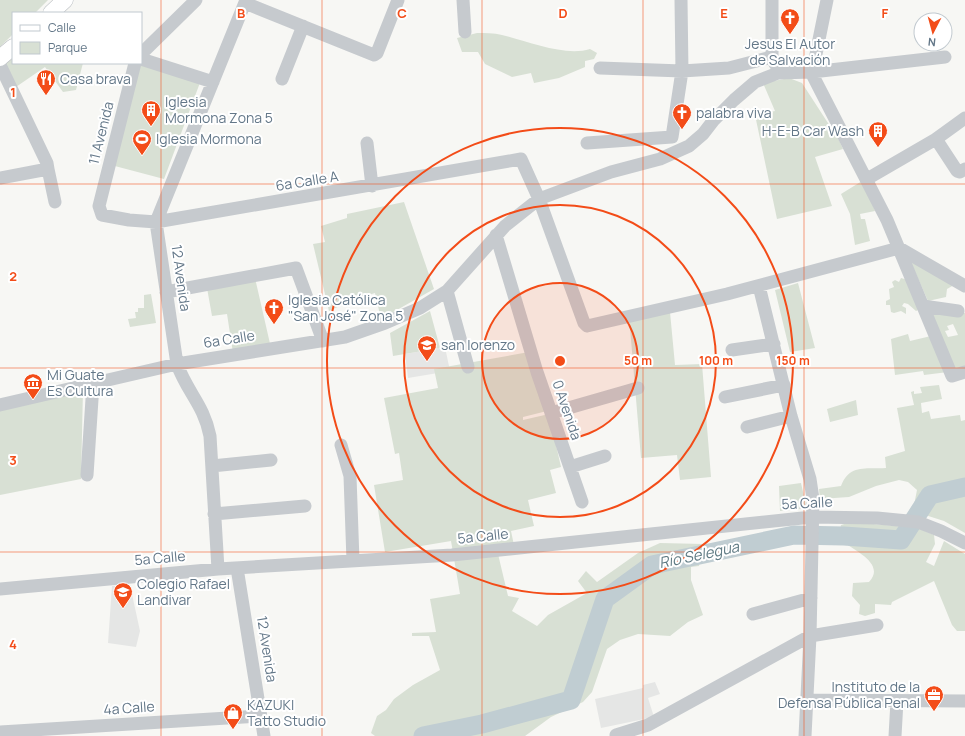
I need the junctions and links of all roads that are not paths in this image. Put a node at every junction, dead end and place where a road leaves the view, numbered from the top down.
1 (65, 0) edge
2 (196, 0) edge
3 (398, 0) edge
4 (463, 0) edge
5 (682, 0) edge
6 (772, 0) edge
7 (827, 0) edge
8 (245, 1) edge
9 (52, 12) edge
10 (303, 26) junction
11 (465, 32) dead end
12 (12, 48) edge
13 (142, 53) edge
14 (772, 57) junction
15 (945, 57) dead end
16 (0, 58) edge
17 (142, 59) edge
18 (135, 64) edge
19 (0, 65) edge
20 (600, 68) dead end
21 (682, 71) junction
22 (812, 72) junction
23 (778, 74) junction
24 (282, 79) dead end
25 (213, 82) junction
26 (965, 118) edge
27 (936, 139) junction
28 (367, 143) dead end
29 (587, 143) dead end
30 (965, 169) edge
31 (48, 170) junction
32 (0, 178) edge
33 (867, 178) junction
34 (372, 186) junction
35 (539, 199) junction
36 (56, 202) dead end
37 (99, 210) joint
38 (156, 222) junction
39 (496, 235) junction
40 (899, 248) junction
41 (759, 286) junction
42 (965, 286) edge
43 (447, 291) junction
44 (166, 292) junction
45 (923, 306) junction
46 (958, 311) dead end
47 (323, 341) junction
48 (774, 344) junction
49 (732, 350) dead end
50 (177, 364) junction
51 (468, 367) dead end
52 (965, 372) edge
53 (93, 384) junction
54 (784, 385) junction
55 (638, 388) dead end
56 (725, 397) dead end
57 (0, 405) edge
58 (551, 413) junction
59 (791, 416) junction
60 (748, 427) dead end
61 (341, 445) dead end
62 (606, 456) dead end
63 (271, 460) dead end
64 (212, 466) junction
65 (570, 467) junction
66 (87, 475) dead end
67 (582, 502) dead end
68 (305, 506) dead end
69 (214, 514) junction
70 (812, 517) junction
71 (965, 543) edge
72 (353, 561) junction
73 (237, 568) junction
74 (218, 569) junction
75 (0, 589) edge
76 (810, 598) junction
77 (753, 614) dead end
78 (877, 625) dead end
79 (810, 636) junction
80 (807, 700) junction
81 (897, 700) junction
82 (965, 701) edge
83 (261, 716) junction
84 (0, 732) edge
85 (616, 735) dead end
86 (264, 736) edge
87 (805, 736) edge
88 (895, 736) edge

1 - 9 main road
2 - 13 street
3 - 10 street
4 - 11 street
5 - 21 street
6 - 14 street
7 - 22 street
8 - 10 street
8 - 25 street
10 - 24 street
12 - 16 main road
14 - 21 street
14 - 23 street
15 - 22 street, 6a Calle
17 - 25 street
18 - 37 street, 11 Avenida
19 - 31 street
20 - 21 street
21 - 29 street
22 - 23 street, 6a Calle
22 - 33 street
23 - 35 street, 6a Calle
25 - 38 street
26 - 27 street
27 - 30 street
27 - 33 street
28 - 34 street
31 - 32 street
31 - 36 street
33 - 40 street
34 - 35 street, 6a Calle A
34 - 38 street, 6a Calle A
35 - 39 street, 6a Calle
35 - 41 street
37 - 38 street, 6a Calle A
38 - 44 street, 12 Avenida
39 - 43 street, 6a Calle
39 - 58 street, 0 Avenida
40 - 41 street
40 - 42 street
40 - 45 street
41 - 48 street
43 - 47 street, 6a Calle
43 - 51 street
44 - 47 street
44 - 50 street, 12 Avenida
45 - 46 street
45 - 52 street
47 - 50 street, 6a Calle
48 - 49 street
48 - 54 street
50 - 53 street, 6a Calle
50 - 64 street, 12 Avenida
53 - 57 street, 6a Calle
53 - 66 street
54 - 56 street
54 - 59 street
55 - 58 street
58 - 65 street, 0 Avenida
59 - 60 street
59 - 70 street
61 - 72 street
62 - 65 street
63 - 64 street
64 - 69 street, 12 Avenida
65 - 67 street, 0 Avenida
68 - 69 street
69 - 74 street, 12 Avenida
70 - 71 street, 5a Calle
70 - 72 street, 5a Calle
70 - 76 street
72 - 73 street, 5a Calle
73 - 74 street, 5a Calle
73 - 83 street, 12 Avenida
74 - 75 street, 5a Calle
76 - 77 street
76 - 79 street
78 - 79 street
79 - 80 street
79 - 85 street
80 - 81 street
80 - 87 street
81 - 82 street
81 - 88 street
83 - 84 street, 4a Calle
83 - 86 street, 12 Avenida

